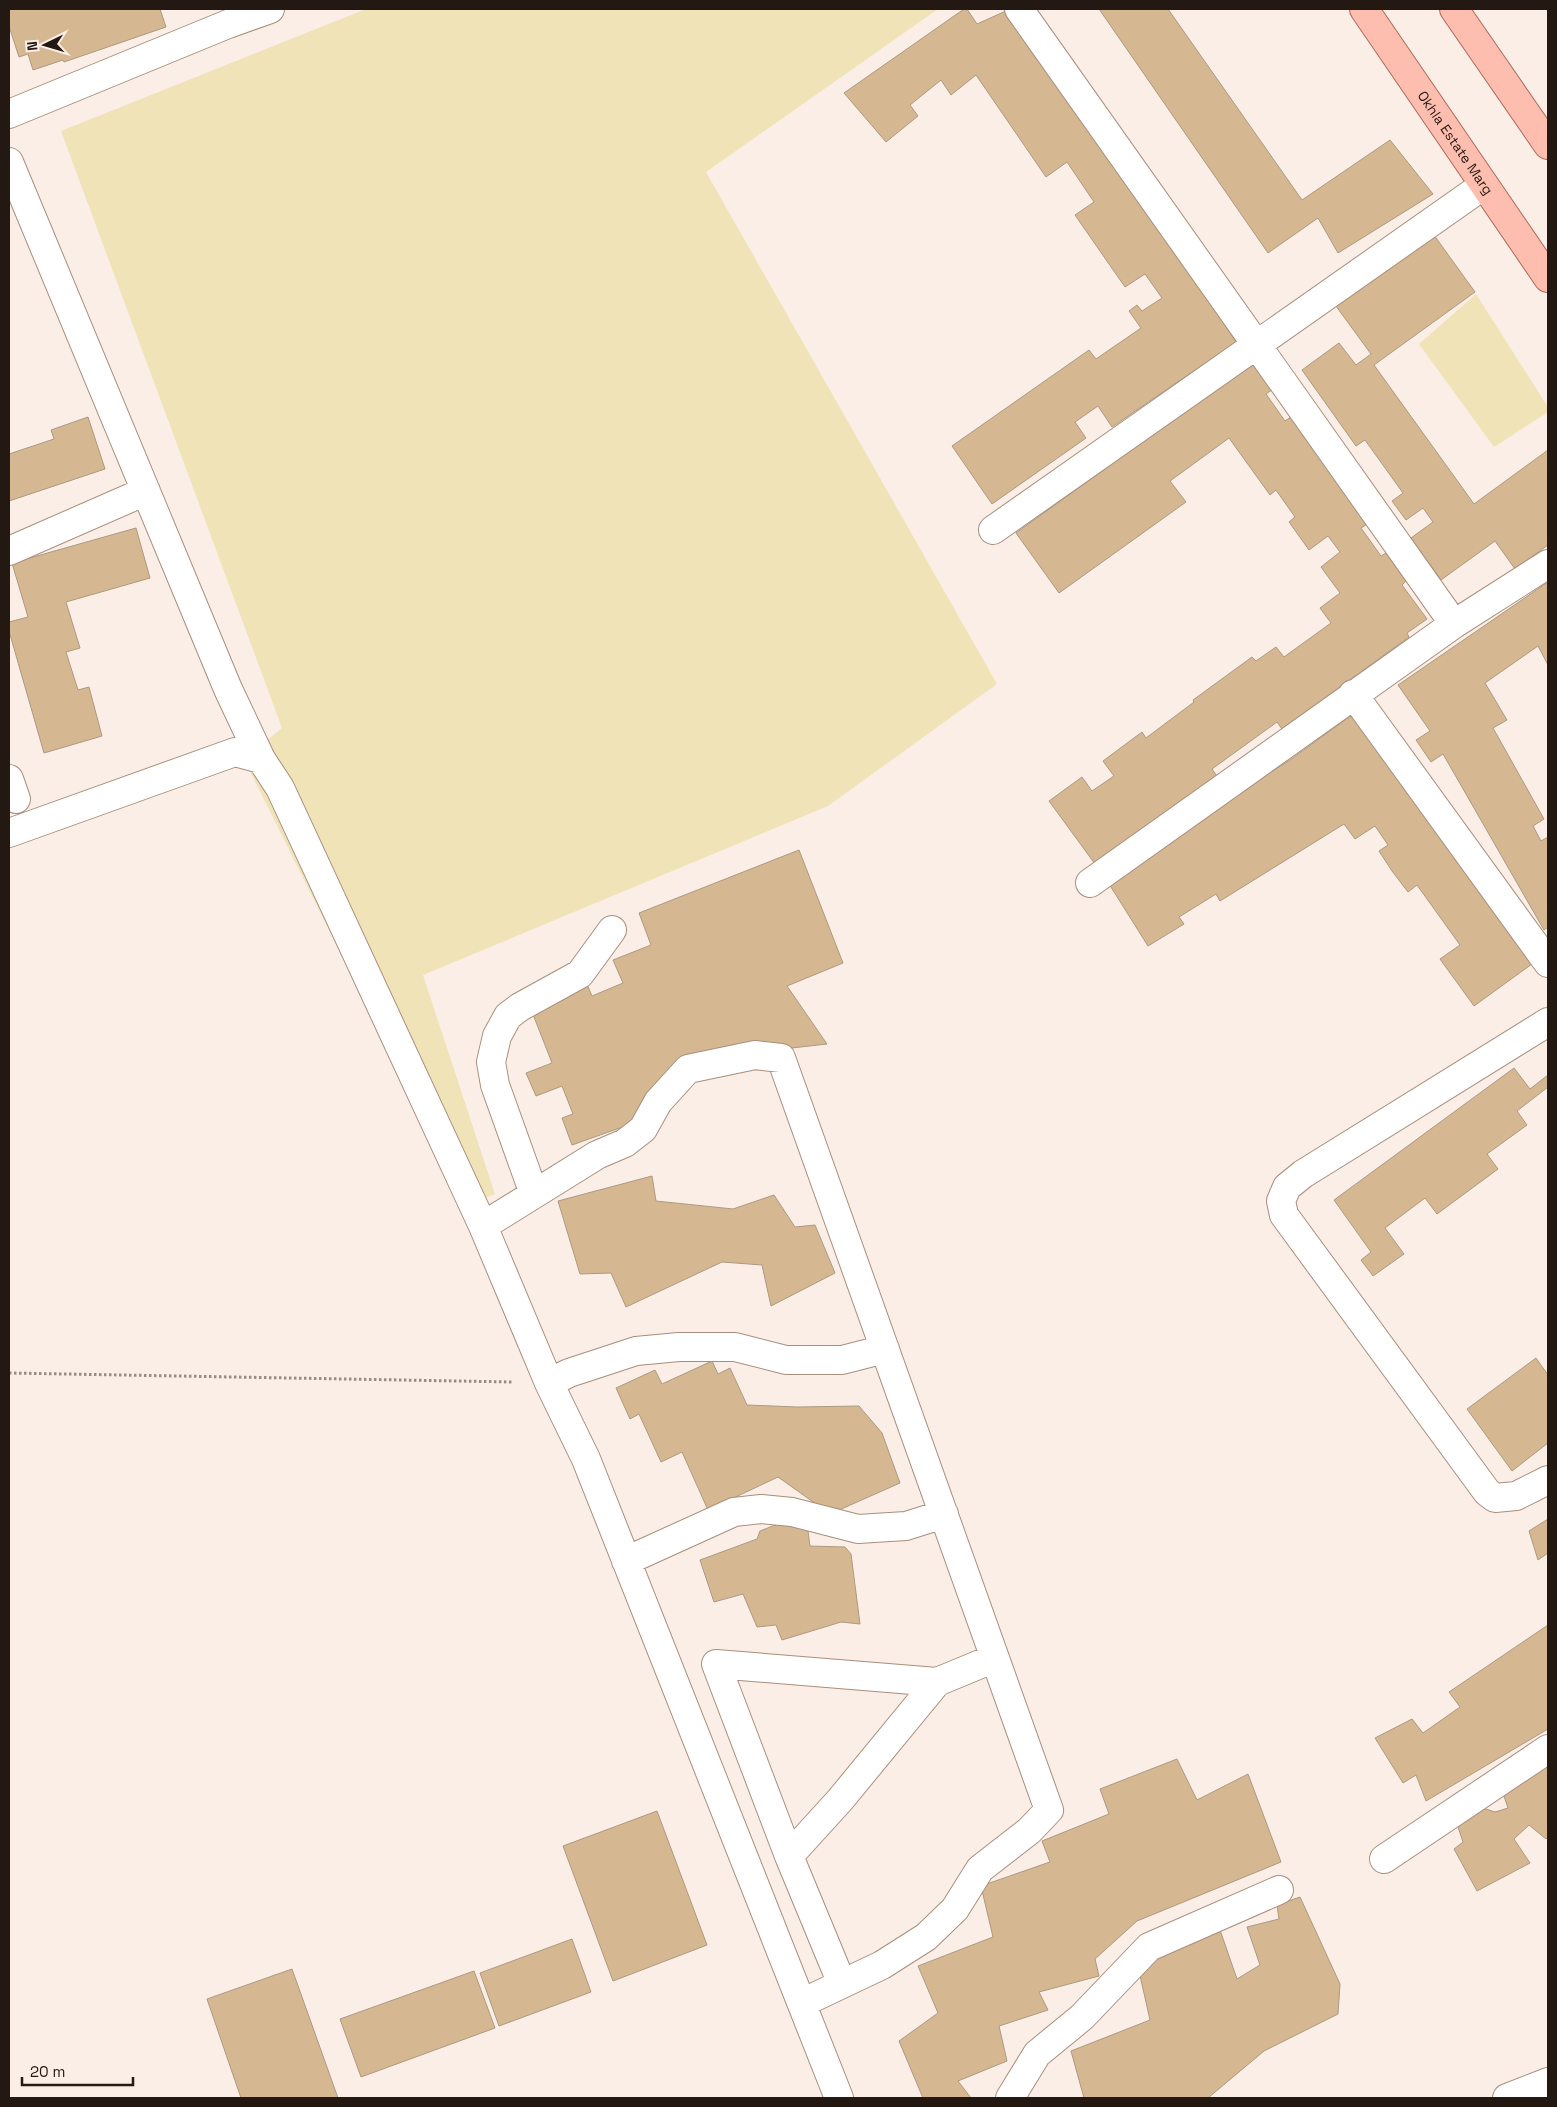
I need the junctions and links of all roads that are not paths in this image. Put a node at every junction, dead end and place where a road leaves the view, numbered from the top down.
1 (270, 9) edge
2 (1019, 9) edge
3 (1364, 9) edge
4 (1454, 9) edge
5 (225, 16) edge
6 (9, 114) edge
7 (1548, 146) edge
8 (9, 162) edge
9 (1484, 185) junction
10 (1548, 278) edge
11 (1257, 343) junction
12 (146, 491) junction
13 (993, 530) dead end
14 (9, 550) edge
15 (1548, 564) edge
16 (1454, 624) junction
17 (1353, 694) junction
18 (261, 759) junction
19 (9, 833) edge
20 (1090, 883) dead end
21 (612, 930) dead end
22 (1548, 963) edge
23 (1548, 1022) edge
24 (534, 1194) junction
25 (483, 1226) junction
26 (885, 1350) junction
27 (549, 1383) junction
28 (1548, 1480) edge
29 (944, 1514) junction
30 (626, 1561) junction
31 (995, 1658) junction
32 (937, 1682) junction
33 (1548, 1749) edge
34 (789, 1856) junction
35 (1384, 1859) dead end
36 (1279, 1890) dead end
37 (842, 1984) junction
38 (802, 2003) junction
39 (1548, 2082) edge
40 (839, 2098) edge
41 (1010, 2098) edge
42 (1507, 2098) edge

1 - 5 street
2 - 11 street
3 - 9 main road, Okhla Estate Marg
4 - 7 main road
5 - 6 street
8 - 12 street
9 - 10 main road, Okhla Estate Marg
9 - 11 street
11 - 13 street
11 - 16 street
12 - 14 street
12 - 18 street
15 - 16 street
16 - 17 street
17 - 20 street
17 - 22 street
18 - 19 street
18 - 25 street
21 - 24 street
23 - 28 street
24 - 25 street
24 - 26 street
25 - 27 street
26 - 27 street
26 - 29 street
27 - 30 street
29 - 30 street
29 - 31 street
30 - 38 street
31 - 32 street
31 - 37 street
32 - 34 street
32 - 34 street
33 - 35 street
34 - 37 street
36 - 41 street
37 - 38 street
38 - 40 street
39 - 42 street

